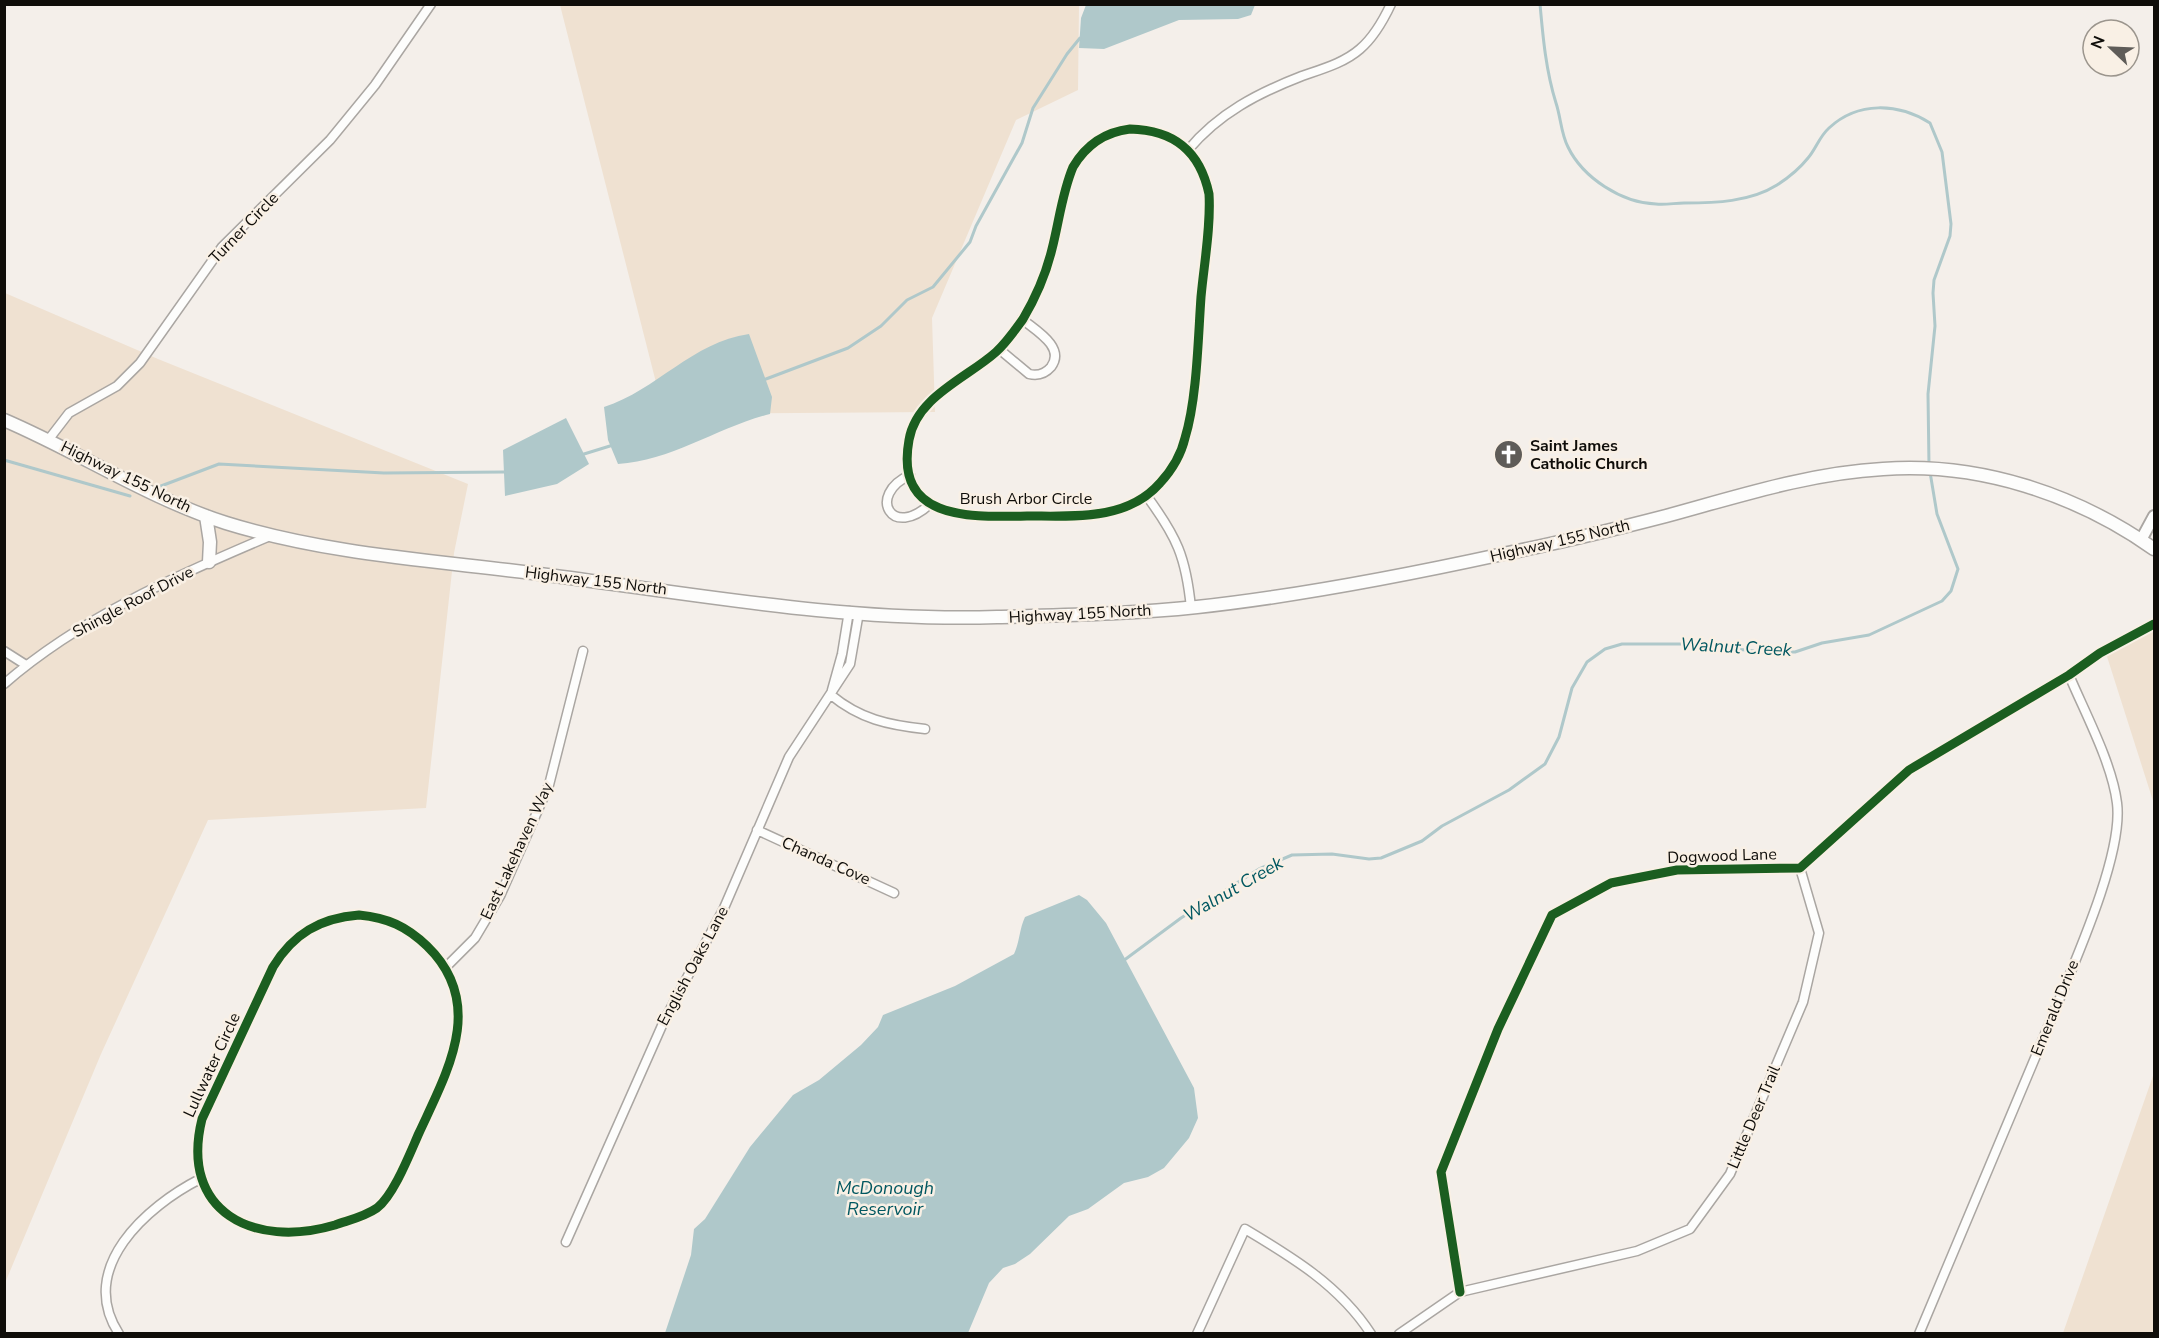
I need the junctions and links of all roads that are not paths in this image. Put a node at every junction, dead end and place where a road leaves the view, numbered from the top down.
1 (431, 4) edge
2 (1391, 4) edge
3 (1188, 150) junction
4 (1022, 319) junction
5 (999, 349) junction
6 (4, 420) edge
7 (49, 439) junction
8 (910, 475) junction
9 (1146, 495) junction
10 (931, 503) junction
11 (206, 516) junction
12 (2154, 516) edge
13 (271, 535) junction
14 (2141, 540) junction
15 (2154, 549) edge
16 (209, 562) junction
17 (1191, 608) junction
18 (854, 611) junction
19 (2154, 624) edge
20 (4, 651) edge
21 (583, 651) dead end
22 (26, 665) junction
23 (2069, 675) junction
24 (4, 684) edge
25 (831, 695) junction
26 (925, 729) dead end
27 (757, 830) junction
28 (1800, 868) junction
29 (894, 893) dead end
30 (445, 968) junction
31 (200, 1179) junction
32 (566, 1242) dead end
33 (1460, 1292) junction
34 (119, 1334) edge
35 (1197, 1334) edge
36 (1371, 1334) edge
37 (1399, 1334) edge
38 (1919, 1334) edge

1 - 7 street, Turner Circle
2 - 3 street
3 - 4 street, Brush Arbor Circle
3 - 9 street, Brush Arbor Circle
4 - 5 street, Brush Arbor Circle
4 - 5 street
5 - 8 street, Brush Arbor Circle
6 - 7 main road, Highway 155 North
7 - 11 main road, Highway 155 North
8 - 10 street, Brush Arbor Circle
8 - 10 street
9 - 10 street, Brush Arbor Circle
9 - 17 street
11 - 13 main road, Highway 155 North
11 - 16 main road
12 - 14 street
13 - 16 street, Shingle Roof Drive
13 - 18 main road, Highway 155 North
14 - 15 main road, Highway 155 North
14 - 17 main road, Highway 155 North
16 - 22 street, Shingle Roof Drive
17 - 18 main road, Highway 155 North
18 - 25 street, English Oaks Lane
19 - 23 street, Dogwood Lane
20 - 22 street
21 - 30 street, East Lakehaven Way
22 - 24 street, Shingle Roof Drive
23 - 28 street, Dogwood Lane
23 - 38 street, Emerald Drive
25 - 26 street
25 - 27 street, English Oaks Lane
27 - 29 street, Chanda Cove
27 - 32 street, English Oaks Lane
28 - 33 street, Little Deer Trail
28 - 33 street, Dogwood Lane
30 - 31 street, Lullwater Circle
30 - 31 street, Lullwater Circle
31 - 34 street
33 - 37 street, Little Deer Trail
35 - 36 street

